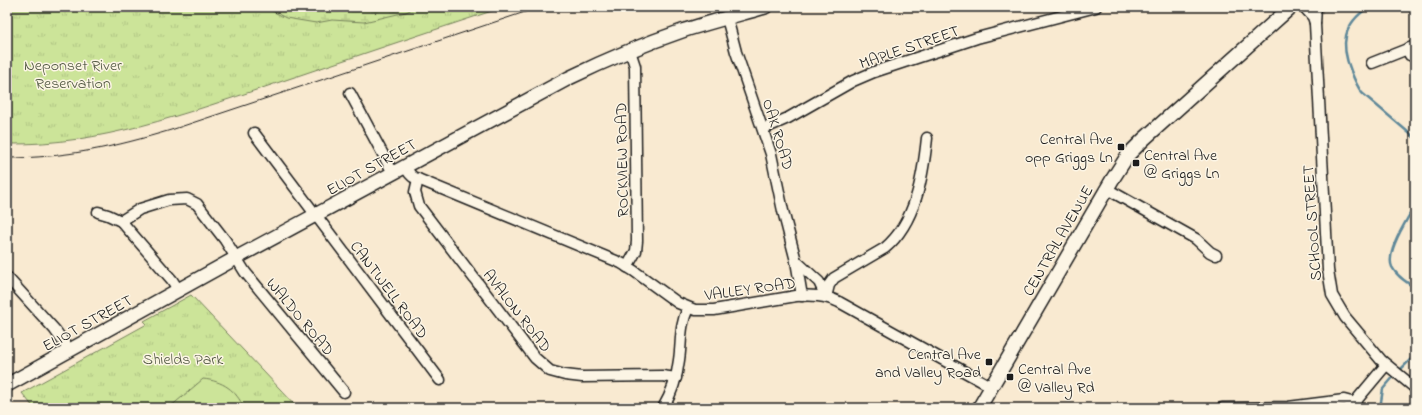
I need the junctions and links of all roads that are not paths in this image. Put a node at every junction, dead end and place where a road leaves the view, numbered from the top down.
1 (765, 7) edge
2 (1096, 7) edge
3 (1290, 7) edge
4 (1304, 7) edge
5 (1316, 7) edge
6 (727, 18) junction
7 (1315, 24) junction
8 (1411, 47) edge
9 (630, 51) junction
10 (1415, 57) edge
11 (1372, 63) dead end
12 (350, 93) dead end
13 (763, 129) junction
14 (254, 133) dead end
15 (927, 138) dead end
16 (405, 167) junction
17 (393, 173) junction
18 (418, 179) junction
19 (1107, 189) junction
20 (98, 212) dead end
21 (316, 216) junction
22 (121, 221) junction
23 (1216, 255) dead end
24 (236, 258) junction
25 (796, 261) junction
26 (627, 267) junction
27 (7, 277) edge
28 (179, 290) junction
29 (802, 296) junction
30 (826, 297) junction
31 (688, 308) junction
32 (70, 351) junction
33 (1388, 367) junction
34 (676, 378) junction
35 (440, 380) dead end
36 (7, 385) edge
37 (992, 387) junction
38 (1415, 388) edge
39 (344, 392) dead end
40 (1353, 406) edge
41 (663, 408) edge
42 (979, 408) edge
43 (1222, 408) edge

1 - 6 street, ELIOT STREET
2 - 13 street, MAPLE STREET
3 - 19 street, CENTRAL AVENUE
4 - 7 street, SCHOOL STREET
5 - 7 street, SCHOOL STREET
6 - 9 street, ELIOT STREET
6 - 13 street, OAK ROAD
7 - 33 street, SCHOOL STREET
8 - 10 street
8 - 11 street
9 - 16 street, ELIOT STREET
9 - 26 street, ROCKVIEW ROAD
12 - 17 street
13 - 25 street, OAK ROAD
14 - 21 street, CANTWELL ROAD
15 - 30 street
16 - 17 street, ELIOT STREET
16 - 18 street, VALLEY ROAD
17 - 21 street, ELIOT STREET
18 - 26 street, VALLEY ROAD
18 - 34 street, AVALON ROAD
19 - 23 street
19 - 37 street, CENTRAL AVENUE
20 - 22 street
21 - 24 street, ELIOT STREET
21 - 35 street, CANTWELL ROAD
22 - 24 street, WALDO ROAD
22 - 28 street
24 - 28 street, ELIOT STREET
24 - 39 street, WALDO ROAD
25 - 29 street, OAK ROAD
25 - 30 street
26 - 31 street, VALLEY ROAD
27 - 32 street
28 - 32 street, ELIOT STREET
29 - 30 street, VALLEY ROAD
29 - 31 street, VALLEY ROAD
30 - 37 street, VALLEY ROAD
31 - 34 street
32 - 36 street, ELIOT STREET
33 - 38 street, SCHOOL STREET
33 - 40 street
34 - 41 street
37 - 42 street, CENTRAL AVENUE
40 - 43 street

